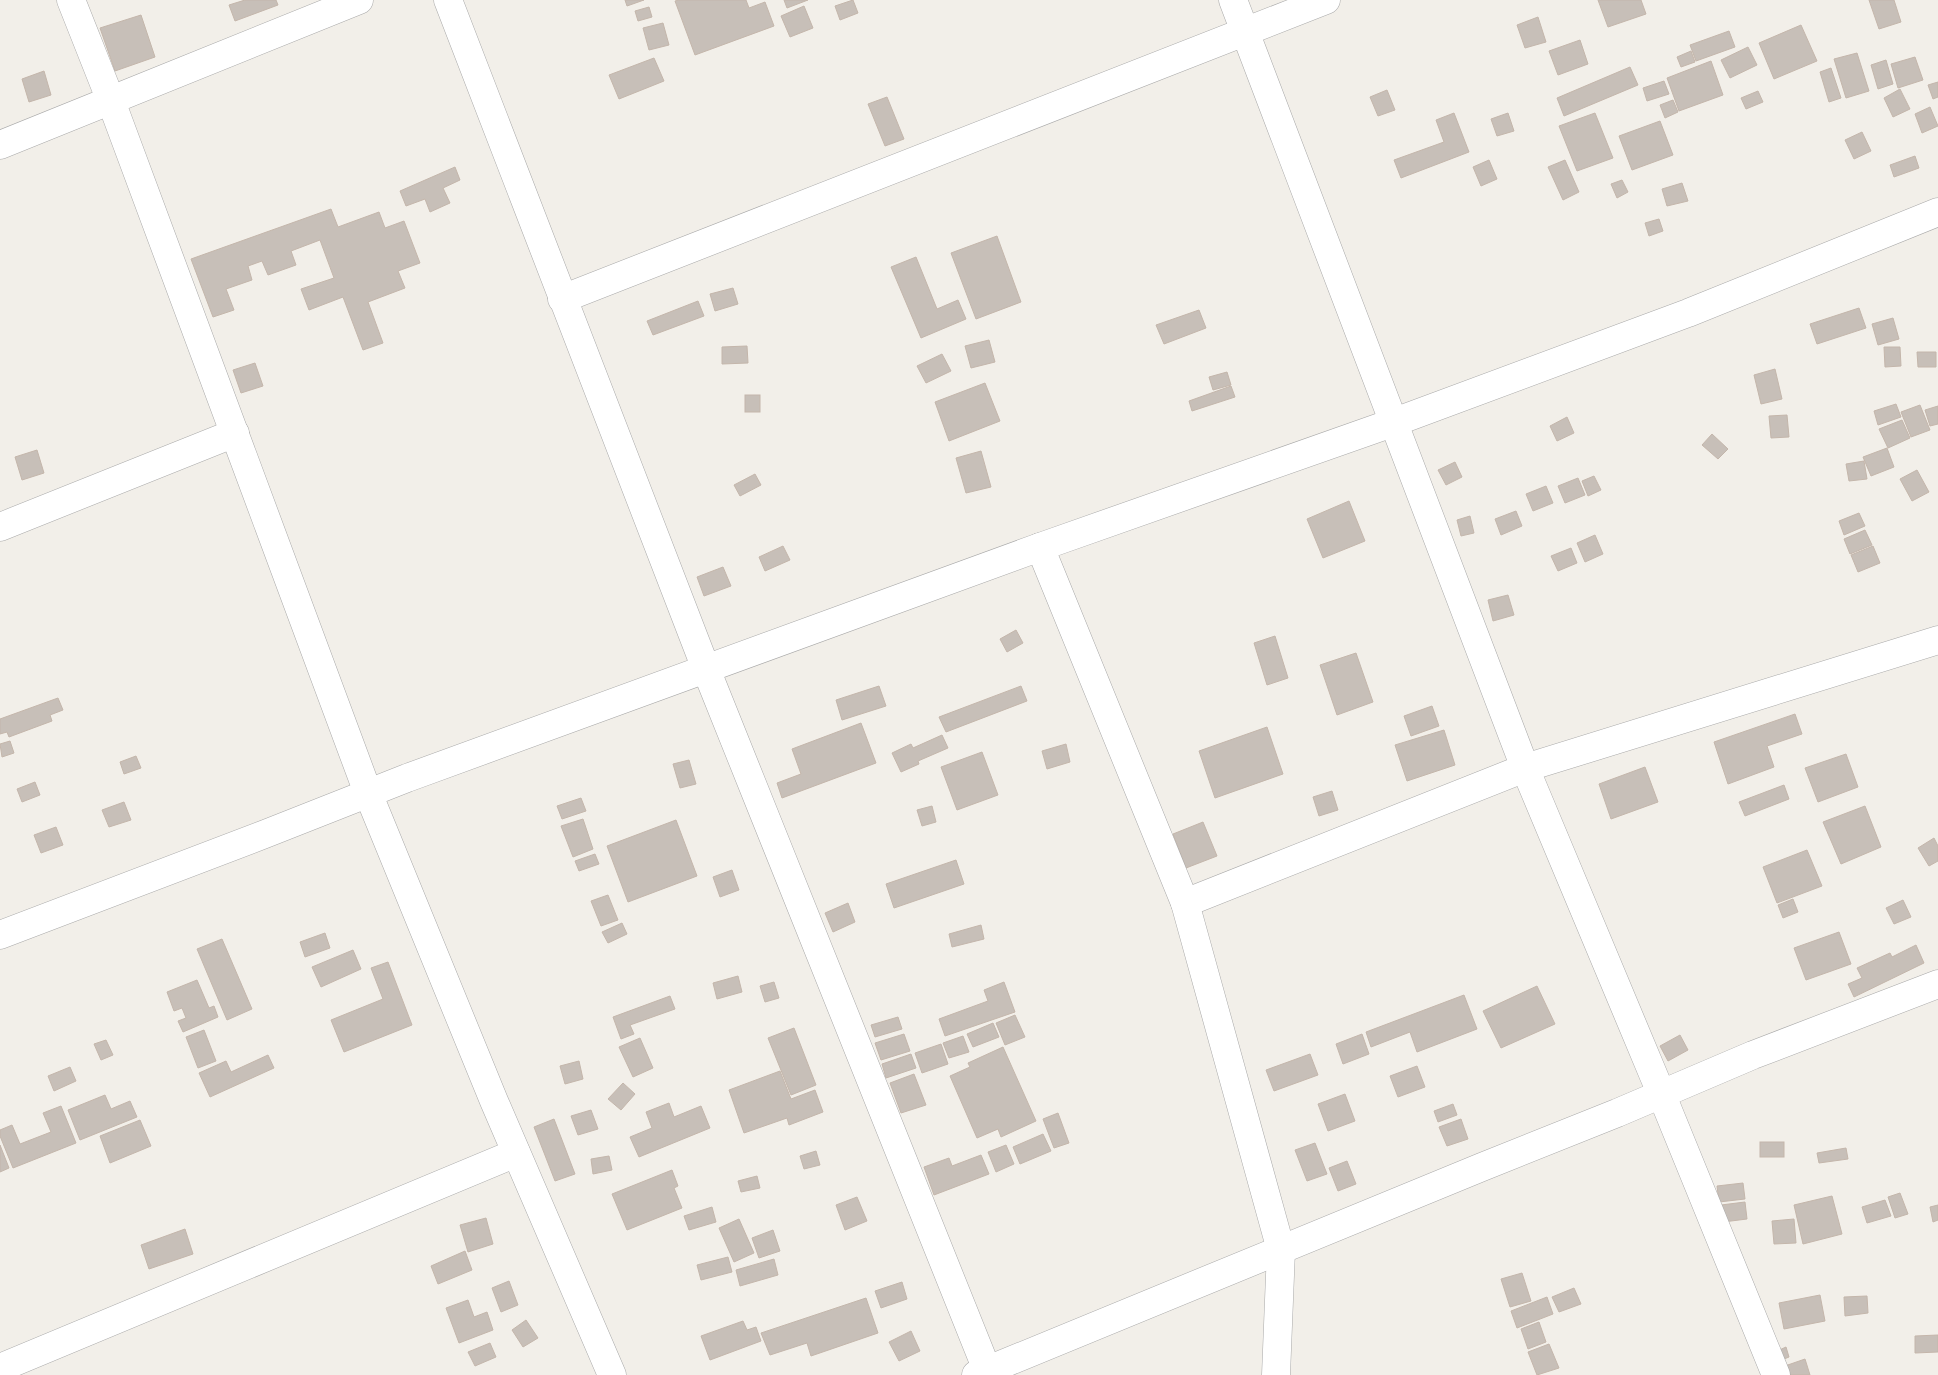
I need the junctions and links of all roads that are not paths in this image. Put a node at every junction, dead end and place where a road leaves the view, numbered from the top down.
1 (71, 0) edge
2 (359, 0) edge
3 (448, 0) edge
4 (1233, 0) edge
5 (1326, 0) edge
6 (1244, 32) junction
7 (112, 101) junction
8 (0, 145) edge
9 (1938, 212) edge
10 (562, 299) junction
11 (1392, 423) junction
12 (235, 433) junction
13 (0, 527) edge
14 (1040, 547) junction
15 (1938, 640) edge
16 (706, 669) junction
17 (1525, 768) junction
18 (368, 793) junction
19 (1184, 903) junction
20 (0, 935) edge
21 (1938, 984) edge
22 (1662, 1093) junction
23 (516, 1153) junction
24 (1281, 1250) junction
25 (0, 1368) edge
26 (984, 1374) edge
27 (612, 1375) edge
28 (1276, 1375) edge
29 (1776, 1375) edge

1 - 7 street
2 - 7 street
3 - 10 street
4 - 6 street
5 - 6 street
6 - 10 street
6 - 11 street
7 - 8 street
7 - 12 street
9 - 11 street
10 - 16 street
11 - 14 street
11 - 17 street
12 - 13 street
12 - 18 street
14 - 16 street
14 - 19 street
15 - 17 street
16 - 18 street
16 - 26 street
17 - 19 street
17 - 22 street
18 - 20 street
18 - 23 street
19 - 24 street
21 - 22 street
22 - 24 street
22 - 29 street
23 - 25 street
23 - 27 street
24 - 26 street
24 - 28 street

